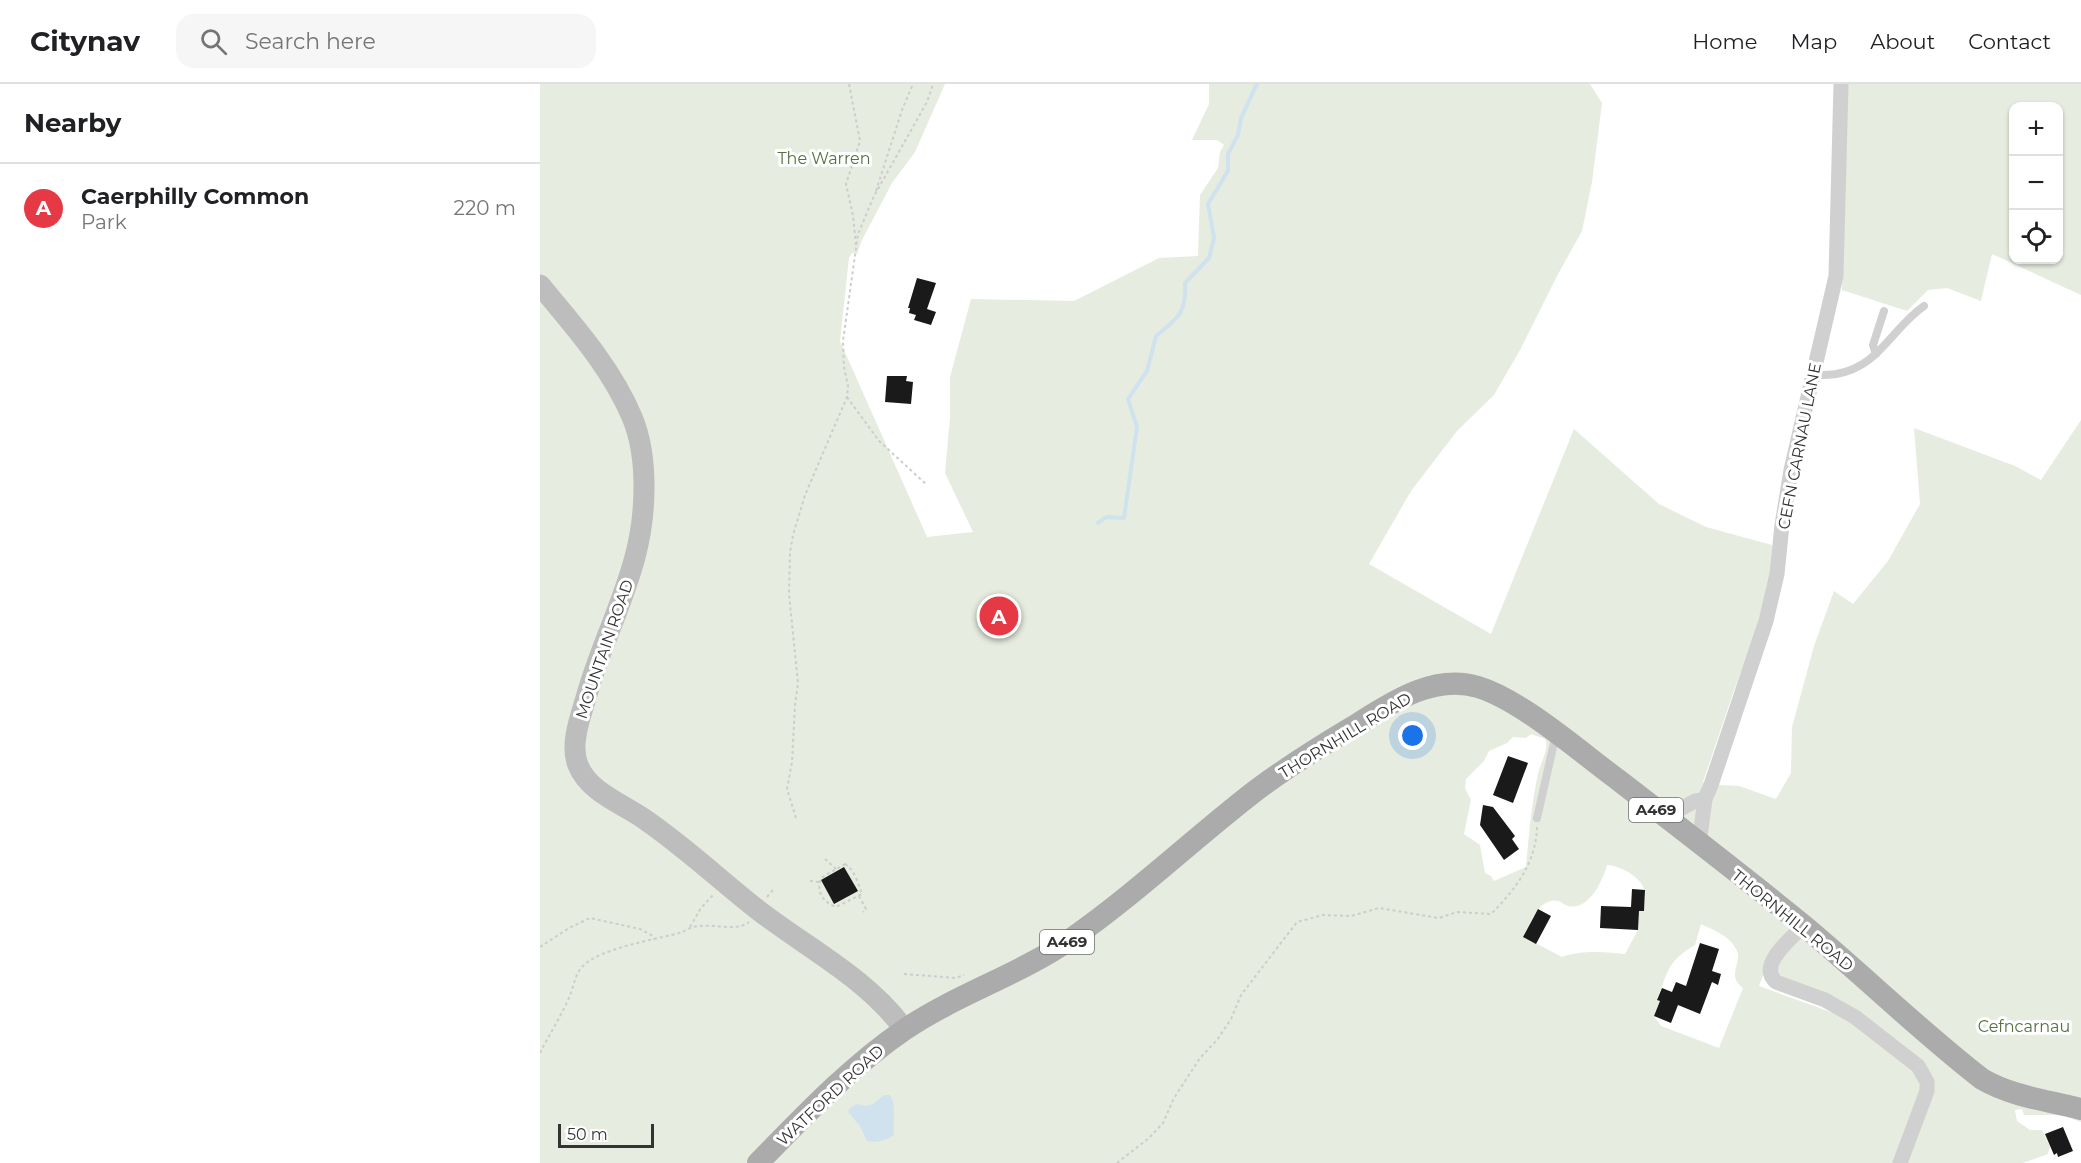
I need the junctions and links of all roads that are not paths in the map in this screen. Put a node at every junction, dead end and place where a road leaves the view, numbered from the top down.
1 (1840, 84) edge
2 (540, 285) edge
3 (1924, 306) dead end
4 (1884, 311) dead end
5 (1876, 354) junction
6 (1813, 374) junction
7 (1556, 734) junction
8 (1705, 799) junction
9 (1666, 817) junction
10 (1537, 818) road end
11 (1699, 844) junction
12 (1803, 926) junction
13 (904, 1029) junction
14 (2081, 1109) edge
15 (758, 1163) edge
16 (1900, 1163) edge

1 - 6 street, CEFN CARNAU LANE
2 - 13 main road, MOUNTAIN ROAD
3 - 5 lane
4 - 5 lane
5 - 6 lane
6 - 8 street, CEFN CARNAU LANE
7 - 9 main road, THORNHILL ROAD / A469
7 - 10 lane
7 - 13 main road, THORNHILL ROAD / A469
8 - 9 street
8 - 11 street, CEFN CARNAU LANE
9 - 11 main road, THORNHILL ROAD / A469
11 - 12 main road, THORNHILL ROAD / A469
12 - 14 main road, THORNHILL ROAD / A469
12 - 16 street
13 - 15 main road, WATFORD ROAD / A469

